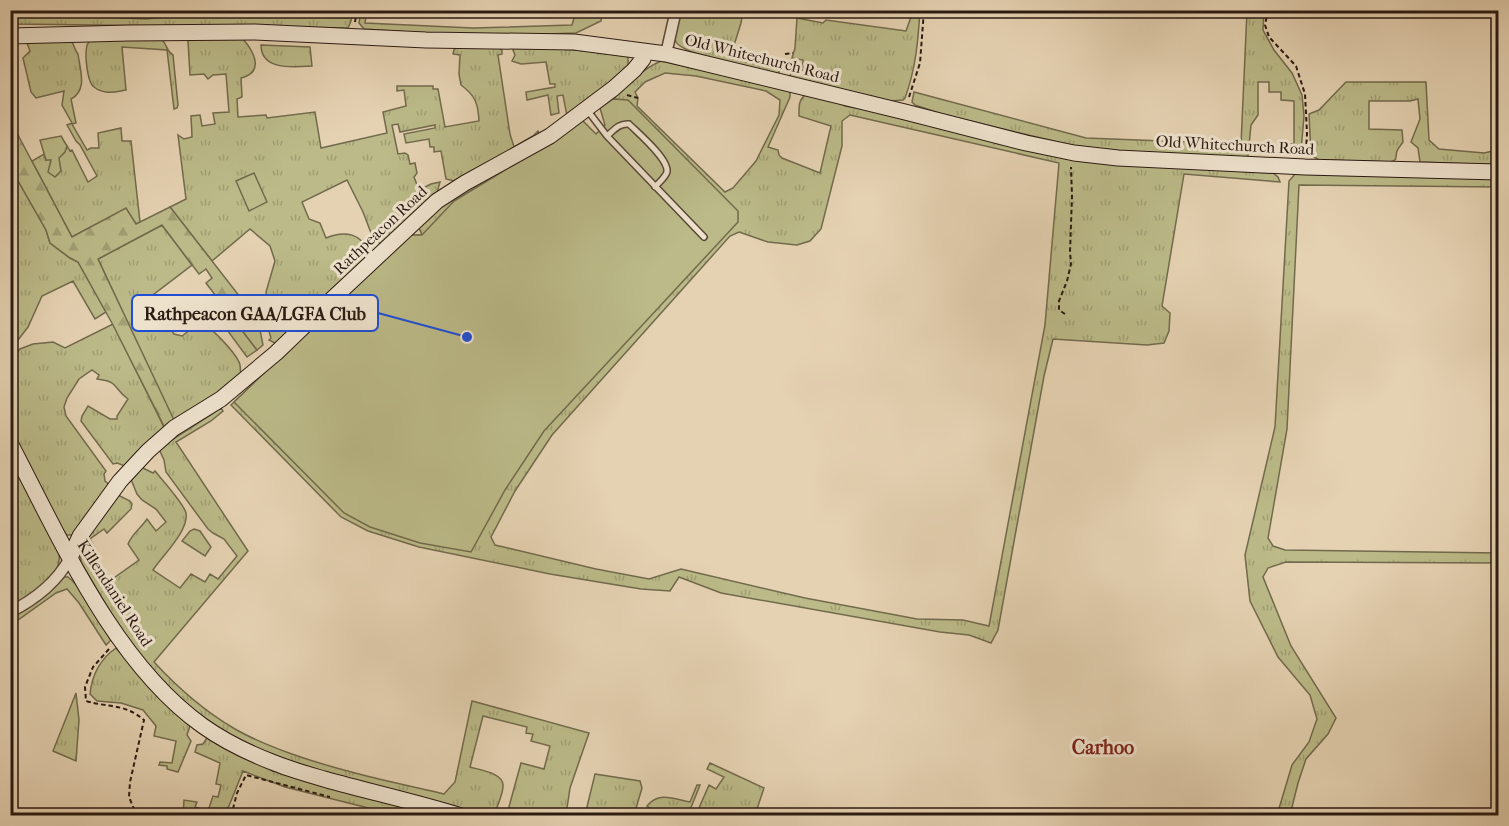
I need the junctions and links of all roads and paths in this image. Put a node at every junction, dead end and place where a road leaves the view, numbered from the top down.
1 (676, 10) edge
2 (924, 10) edge
3 (1268, 10) edge
4 (10, 36) edge
5 (644, 51) junction
6 (793, 53) dead end
7 (666, 54) junction
8 (785, 54) dead end
9 (909, 98) dead end
10 (586, 109) junction
11 (607, 136) junction
12 (1306, 143) dead end
13 (1071, 165) dead end
14 (1498, 172) edge
15 (655, 187) junction
16 (704, 237) dead end
17 (1065, 314) dead end
18 (10, 443) edge
19 (70, 558) junction
20 (10, 612) edge
21 (109, 648) dead end
22 (331, 797) dead end
23 (137, 816) edge
24 (231, 816) edge
25 (461, 816) edge

1 - 7 street
2 - 9 path
3 - 12 path
4 - 5 street, Old Whitechurch Road
5 - 7 street, Old Whitechurch Road
5 - 10 street, Rathpeacon Road
6 - 8 path
7 - 14 street, Old Whitechurch Road
10 - 11 lane
10 - 19 street, Rathpeacon Road
11 - 15 lane
11 - 15 lane
13 - 17 path
15 - 16 lane
18 - 19 street, Killendaniel Road
19 - 20 street, Rathpeacon Road
19 - 25 street, Killendaniel Road
21 - 23 path
22 - 24 path

